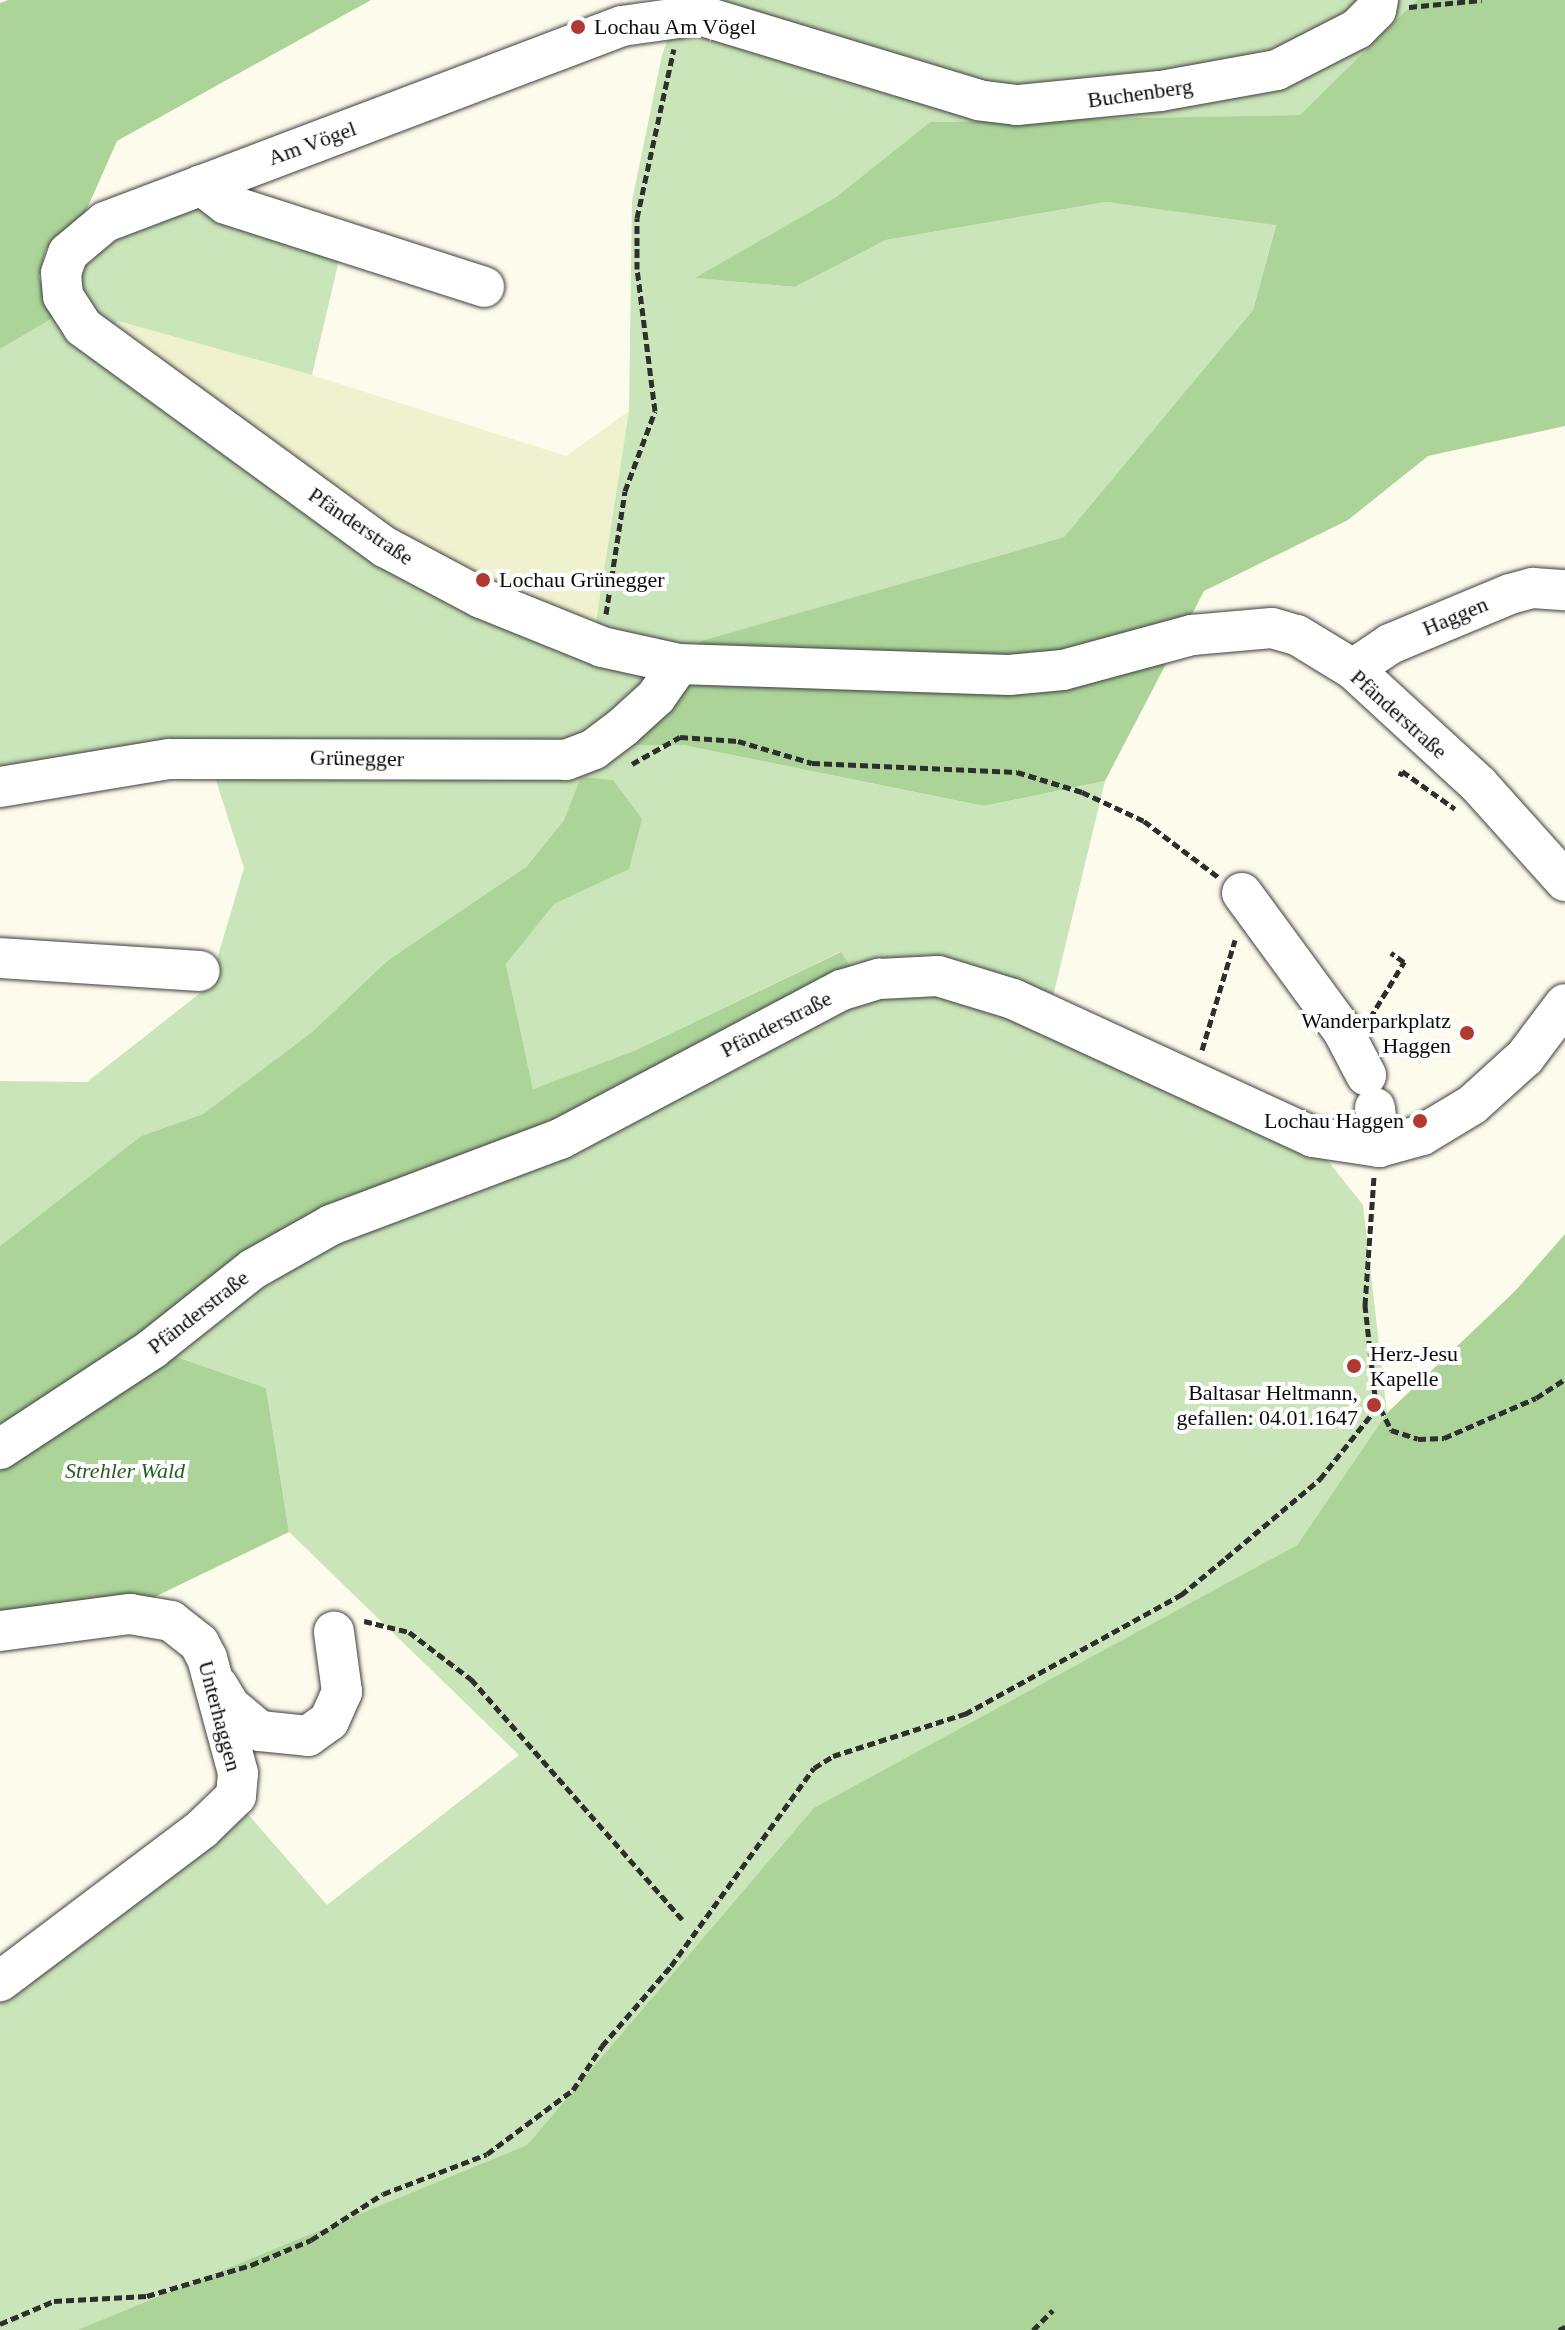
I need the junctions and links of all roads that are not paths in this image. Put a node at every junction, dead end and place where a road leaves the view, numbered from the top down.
1 (1377, 5) edge
2 (600, 16) edge
3 (879, 69) joint
4 (201, 185) junction
5 (484, 287) dead end
6 (63, 296) joint
7 (1565, 590) edge
8 (679, 664) junction
9 (1353, 669) junction
10 (0, 787) edge
11 (1565, 881) edge
12 (1240, 912) road end
13 (0, 958) edge
14 (200, 971) dead end
15 (1565, 1004) edge
16 (1368, 1096) junction
17 (0, 1449) edge
18 (0, 1631) edge
19 (334, 1632) road end
20 (214, 1679) junction
21 (0, 1981) edge

1 - 3 street, Buchenberg
2 - 3 street, Am Vögel
2 - 4 street, Am Vögel
4 - 5 street
4 - 6 street, Am Vögel
6 - 8 street, Pfänderstraße
7 - 9 street, Haggen
8 - 9 street, Pfänderstraße
8 - 10 street, Grünegger
9 - 11 street, Pfänderstraße
12 - 16 street
13 - 14 street
15 - 16 street, Pfänderstraße
16 - 17 street, Pfänderstraße
18 - 20 street, Unterhaggen
19 - 20 street
20 - 21 street, Unterhaggen

